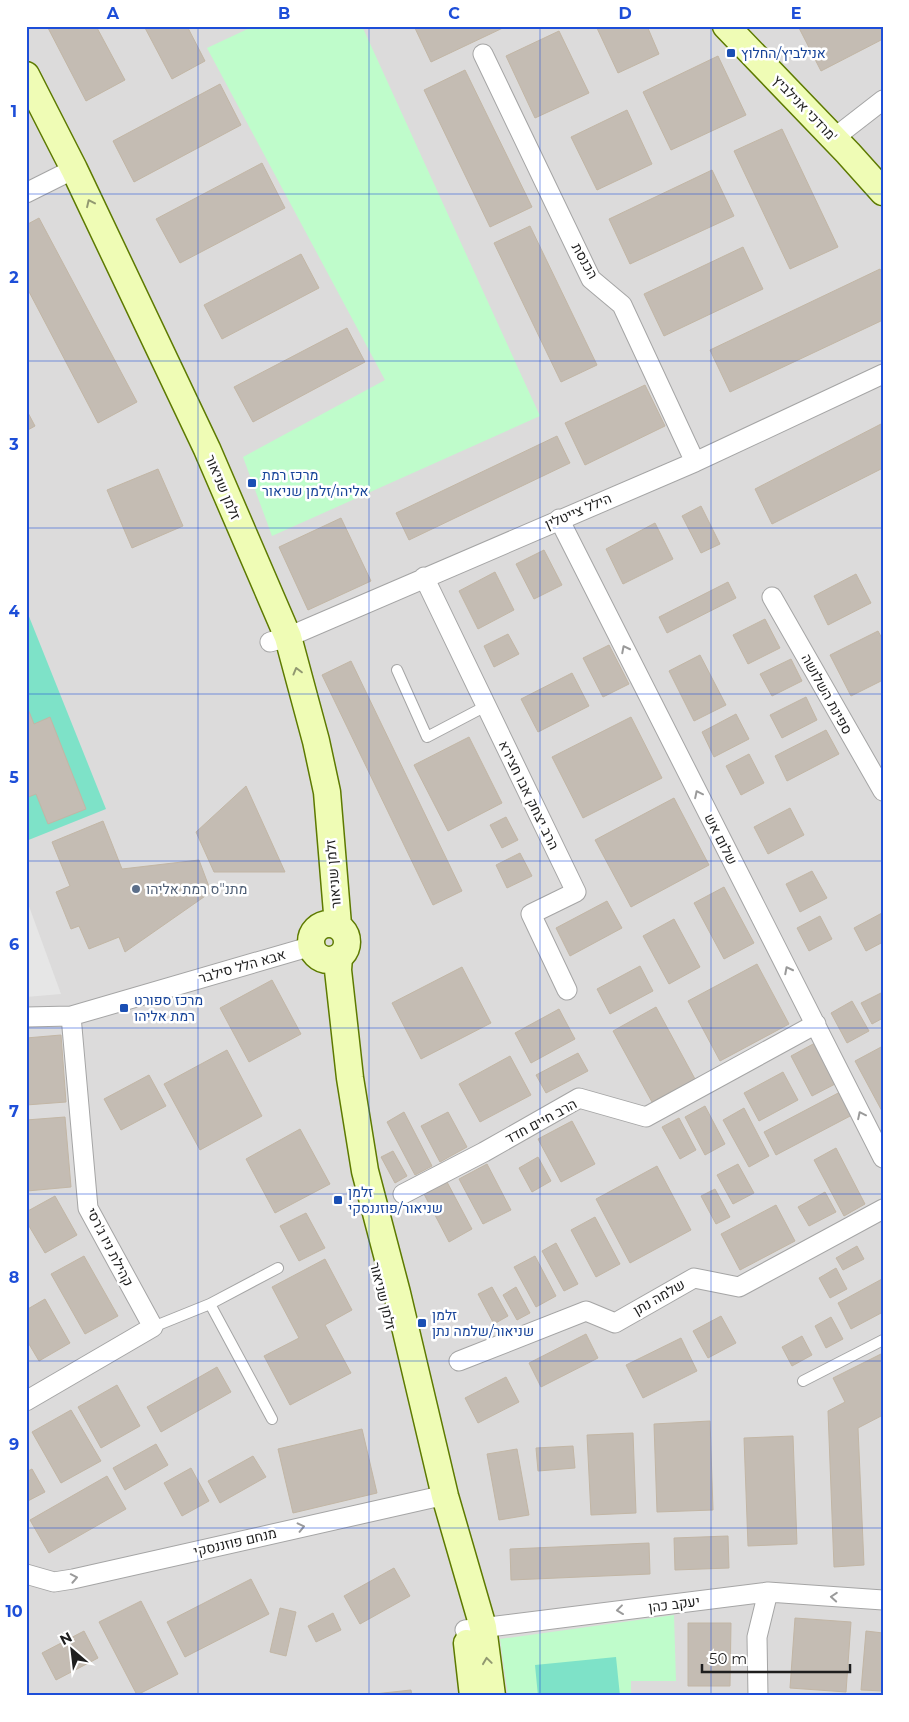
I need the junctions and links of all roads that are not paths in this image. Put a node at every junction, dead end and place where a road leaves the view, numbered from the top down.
1 (726, 26) edge
2 (483, 54) dead end
3 (26, 75) edge
4 (883, 100) edge
5 (26, 114) edge
6 (834, 138) junction
7 (67, 173) junction
8 (883, 192) edge
9 (26, 193) edge
10 (883, 374) edge
11 (694, 462) junction
12 (559, 519) junction
13 (424, 577) junction
14 (772, 597) dead end
15 (279, 639) junction
16 (397, 670) dead end
17 (486, 706) junction
18 (883, 791) edge
19 (326, 943) junction
20 (567, 990) dead end
21 (71, 1016) junction
22 (26, 1017) edge
23 (816, 1024) junction
24 (881, 1151) edge
25 (403, 1194) dead end
26 (883, 1208) edge
27 (278, 1268) dead end
28 (210, 1304) junction
29 (153, 1327) junction
30 (883, 1340) edge
31 (459, 1361) dead end
32 (803, 1381) dead end
33 (26, 1400) edge
34 (272, 1419) dead end
35 (439, 1497) junction
36 (26, 1574) edge
37 (768, 1592) junction
38 (883, 1600) edge
39 (474, 1628) junction
40 (473, 1696) edge
41 (492, 1696) edge
42 (758, 1696) edge

1 - 6 street, מרדכי אנילביץ'
2 - 11 street, הכנסת
3 - 7 street, זלמן שניאור
4 - 6 street
5 - 7 street, זלמן שניאור
6 - 8 street, מרדכי אנילביץ'
7 - 9 street
7 - 15 street, זלמן שניאור
10 - 11 street, הילל צייטלין
11 - 12 street, הילל צייטלין
12 - 13 street, הילל צייטלין
23 -> 12 street, שלום אש
13 - 15 street, הילל צייטלין
13 - 17 street, הרב יצחק אבו חצירא
14 - 18 street, ספינת השלושה
15 - 19 street, זלמן שניאור
16 - 17 lane
17 - 20 street, הרב יצחק אבו חצירא
19 - 21 street, אבא הלל סילבר
19 - 35 street, זלמן שניאור
21 - 22 street, אבא הלל סילבר
21 - 29 street, קהילת ניו ג'רסי
24 -> 23 street, שלום אש
23 - 25 street, הרב חיים חדד
26 - 31 street, שלמה נתן
27 - 28 lane
28 - 29 lane
28 - 34 lane
29 - 33 street
30 - 32 lane
36 -> 35 street, מנחם פוזננסקי
35 - 39 street, זלמן שניאור
38 -> 37 street, יעקב כהן
37 -> 39 street, יעקב כהן
37 - 42 street
39 - 40 street
41 -> 39 street

